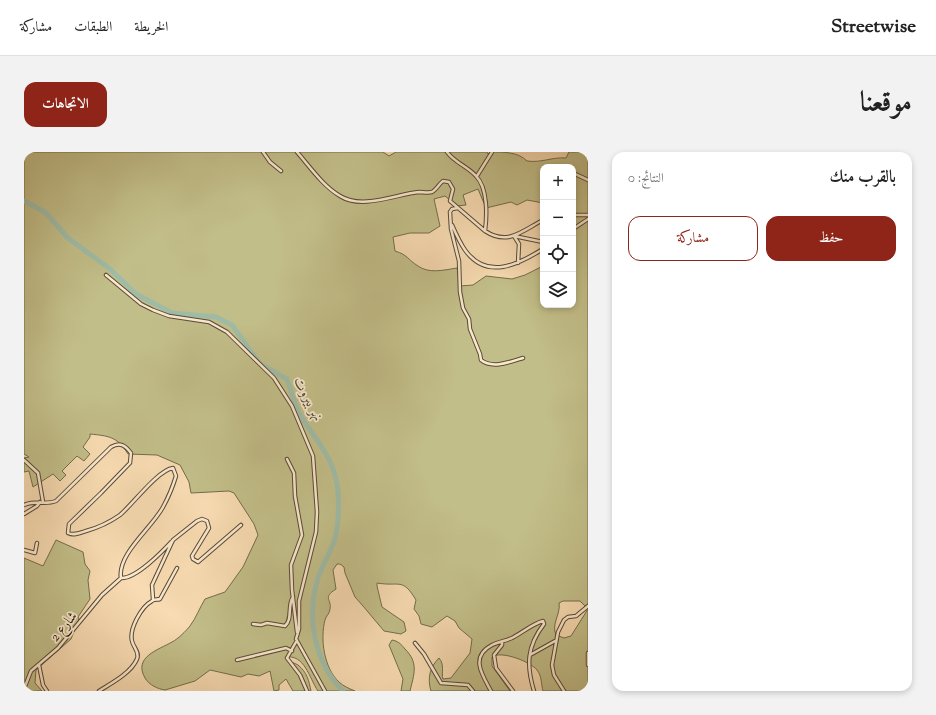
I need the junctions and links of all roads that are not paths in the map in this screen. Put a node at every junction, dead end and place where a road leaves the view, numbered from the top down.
1 (263, 152) edge
2 (297, 152) edge
3 (447, 152) edge
4 (492, 152) edge
5 (281, 171) dead end
6 (576, 174) edge
7 (477, 176) junction
8 (588, 180) edge
9 (458, 208) junction
10 (576, 215) edge
11 (588, 215) edge
12 (588, 219) edge
13 (540, 222) edge
14 (452, 225) junction
15 (576, 227) edge
16 (485, 231) junction
17 (514, 236) junction
18 (540, 241) edge
19 (540, 251) edge
20 (518, 263) junction
21 (106, 275) dead end
22 (523, 358) dead end
23 (287, 459) dead end
24 (24, 460) edge
25 (42, 501) junction
26 (24, 505) edge
27 (24, 514) edge
28 (241, 525) dead end
29 (173, 540) junction
30 (37, 543) dead end
31 (24, 550) edge
32 (177, 568) dead end
33 (121, 578) junction
34 (293, 597) junction
35 (153, 600) junction
36 (588, 606) edge
37 (253, 624) dead end
38 (298, 633) junction
39 (556, 641) junction
40 (296, 642) junction
41 (502, 642) junction
42 (415, 643) dead end
43 (292, 651) junction
44 (588, 653) edge
45 (530, 654) junction
46 (237, 660) dead end
47 (39, 664) junction
48 (588, 665) edge
49 (24, 689) edge
50 (47, 691) edge
51 (99, 691) edge
52 (307, 691) edge
53 (325, 691) edge
54 (473, 691) edge
55 (491, 691) edge
56 (513, 691) edge
57 (534, 691) edge
58 (564, 691) edge

1 - 5 street
2 - 9 street
3 - 7 street
4 - 7 street
6 - 8 street
7 - 16 street
9 - 14 street
9 - 16 street
10 - 11 street
12 - 15 street
13 - 17 street
14 - 20 street
14 - 22 street
16 - 17 street
17 - 18 street
17 - 20 street
19 - 20 street
21 - 38 street
23 - 34 street
24 - 25 street
25 - 26 street
25 - 27 street
25 - 33 street
28 - 29 street, شارع 2
29 - 33 street, شارع 2
29 - 35 street
30 - 31 street
32 - 35 street
33 - 47 street, شارع 2
34 - 37 street
34 - 38 street
35 - 51 street
36 - 39 street
38 - 40 street
39 - 45 street
39 - 58 street
40 - 43 street
40 - 53 street
41 - 45 street
41 - 55 street
41 - 56 street
42 - 54 street
43 - 46 street
43 - 52 street
44 - 48 street
45 - 57 street
47 - 49 street, شارع 2
47 - 50 street

